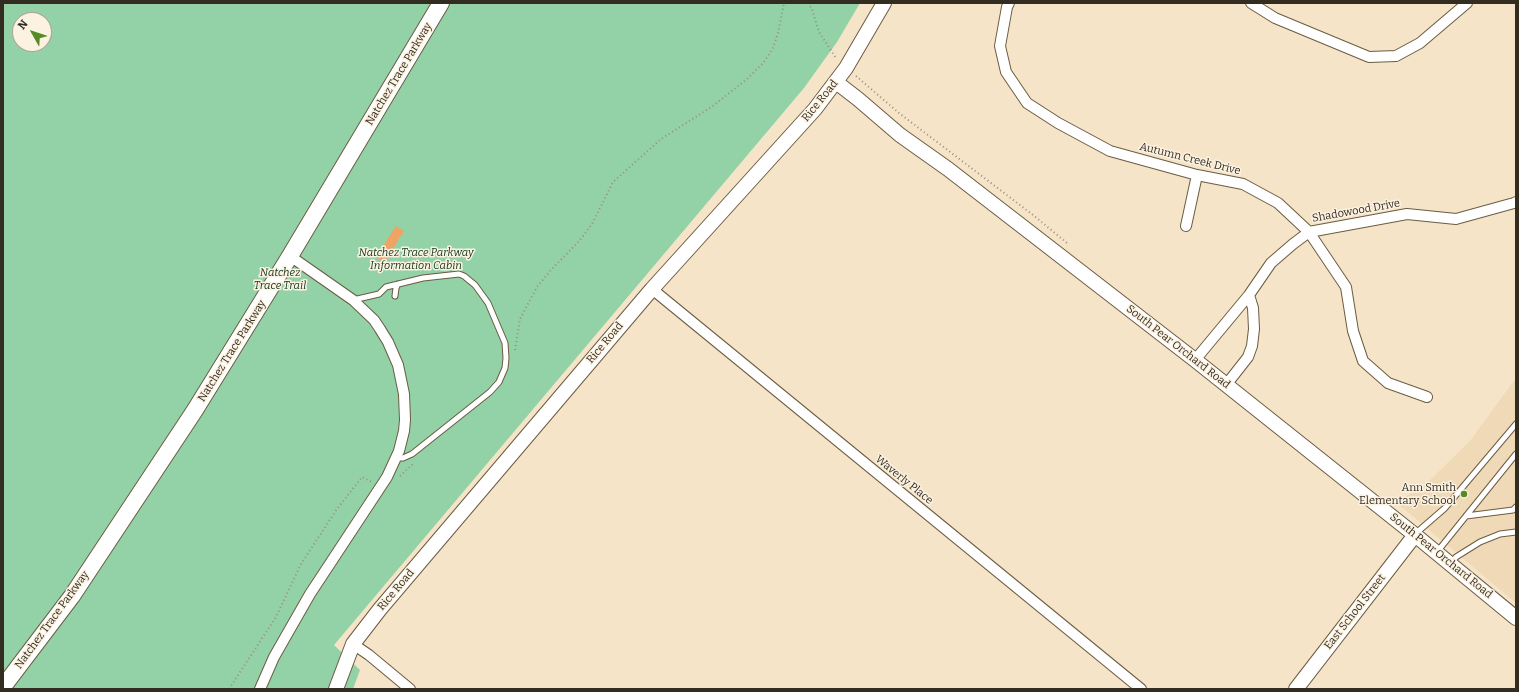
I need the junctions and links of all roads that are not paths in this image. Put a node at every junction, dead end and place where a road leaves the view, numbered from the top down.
1 (440, 3) edge
2 (884, 3) edge
3 (1009, 3) edge
4 (1251, 3) edge
5 (1467, 3) edge
6 (836, 82) junction
7 (1197, 175) junction
8 (1515, 204) edge
9 (1186, 226) dead end
10 (1309, 232) junction
11 (290, 256) junction
12 (398, 284) junction
13 (652, 289) junction
14 (1249, 294) junction
15 (395, 296) dead end
16 (354, 300) junction
17 (1195, 360) junction
18 (1226, 385) junction
19 (1427, 397) dead end
20 (1516, 424) edge
21 (1516, 454) edge
22 (396, 458) junction
23 (1516, 508) edge
24 (1466, 516) junction
25 (1516, 532) edge
26 (1415, 535) junction
27 (1437, 553) junction
28 (1450, 564) junction
29 (1516, 618) edge
30 (353, 644) junction
31 (3, 687) edge
32 (260, 689) edge
33 (336, 689) edge
34 (410, 689) edge
35 (1141, 689) edge
36 (1296, 689) edge

1 - 11 main road, Natchez Trace Parkway
2 - 6 street, Rice Road
3 - 7 street, Autumn Creek Drive
4 - 5 street
6 - 13 street, Rice Road
6 - 17 street, South Pear Orchard Road
7 - 9 street
7 - 10 street, Autumn Creek Drive
8 - 10 street, Shadowood Drive
10 - 14 street, Shadowood Drive
10 - 19 street, Autumn Creek Drive
11 - 16 street
11 - 31 main road, Natchez Trace Parkway
12 - 15 lane
12 - 16 lane
12 - 22 lane
13 - 30 street, Rice Road
13 - 35 street, Waverly Place
14 - 17 street, Shadowood Drive
14 - 18 street
16 - 22 street
17 - 18 street, South Pear Orchard Road
18 - 26 street, South Pear Orchard Road
20 - 26 lane
21 - 24 lane
22 - 32 street
23 - 24 lane
24 - 27 lane
25 - 28 lane
26 - 27 street, South Pear Orchard Road
26 - 36 street, East School Street
27 - 28 street, South Pear Orchard Road
28 - 29 street, South Pear Orchard Road
30 - 33 street, Rice Road
30 - 34 street

